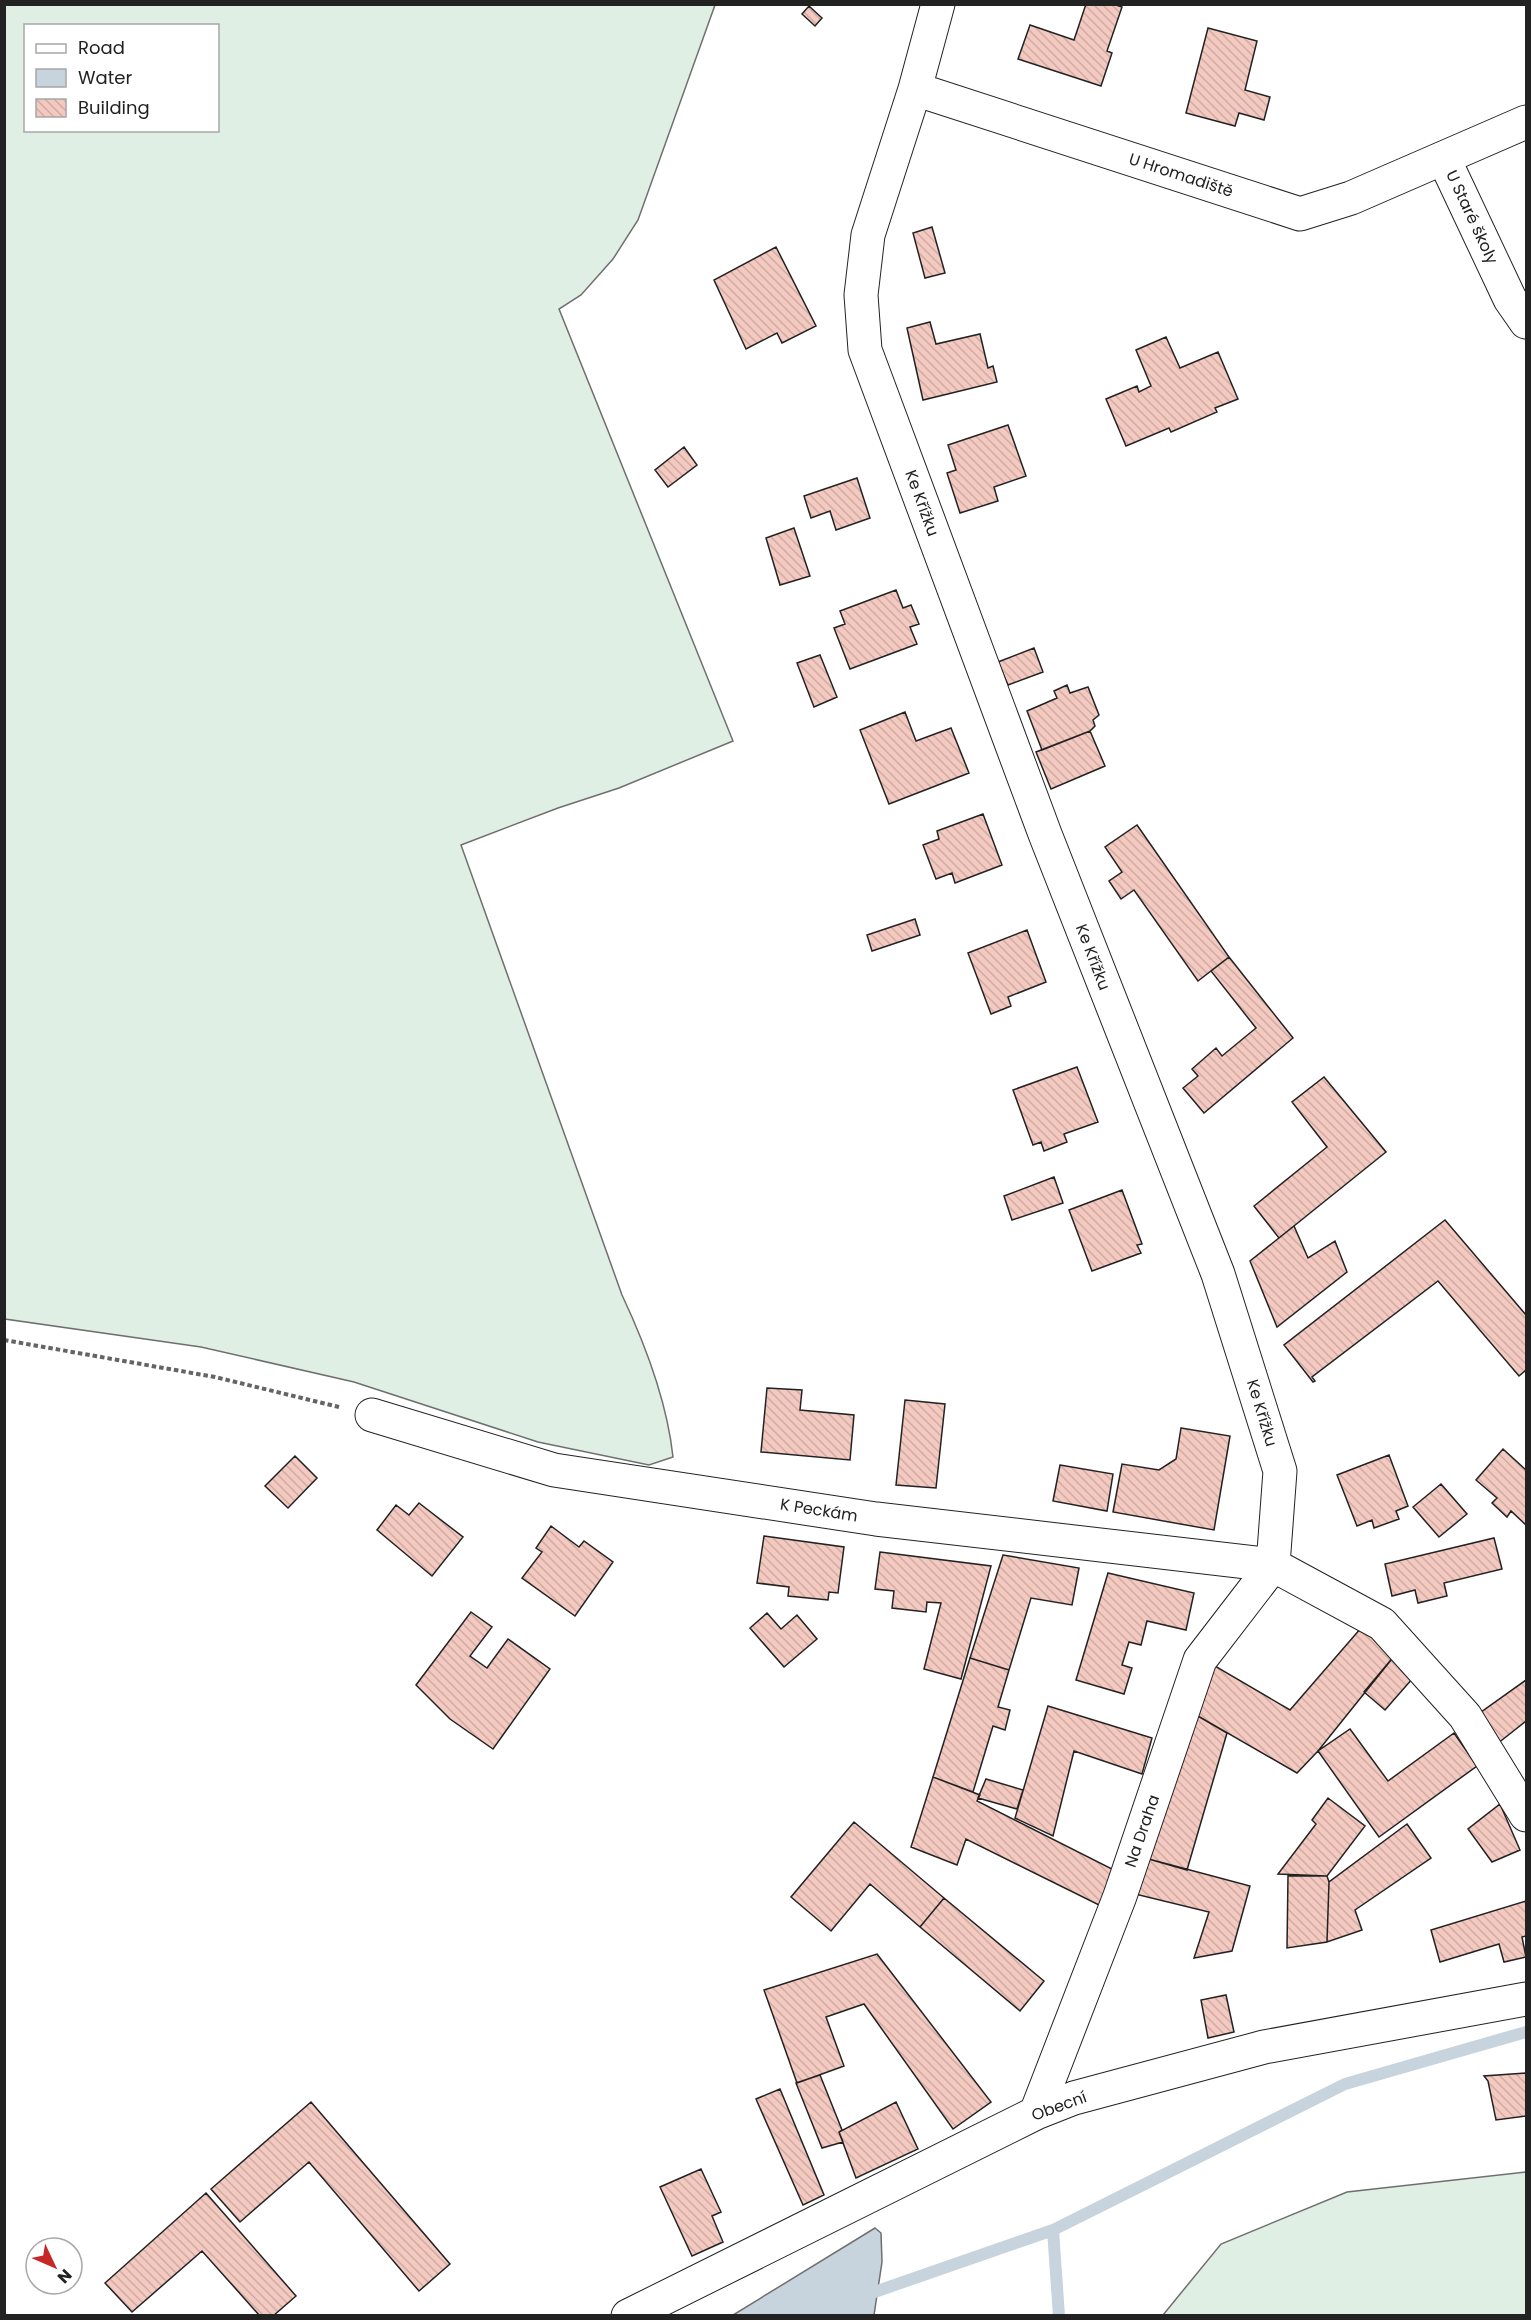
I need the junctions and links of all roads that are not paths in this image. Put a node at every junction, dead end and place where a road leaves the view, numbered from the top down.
1 (938, 4) edge
2 (915, 88) junction
3 (1527, 122) edge
4 (1444, 159) junction
5 (1527, 322) edge
6 (372, 1415) road end
7 (1273, 1565) junction
8 (1527, 1815) edge
9 (1527, 1999) edge
10 (1036, 2113) junction
11 (628, 2316) edge

1 - 2 street, Ke Křížku
2 - 4 street, U Hromadiště
2 - 7 street, Ke Křížku
3 - 4 street, U Staré školy
4 - 5 street, U Staré školy
6 - 7 street, K Peckám
7 - 8 street
7 - 10 street, Na Draha
9 - 10 street, Obecní
10 - 11 street, Obecní

